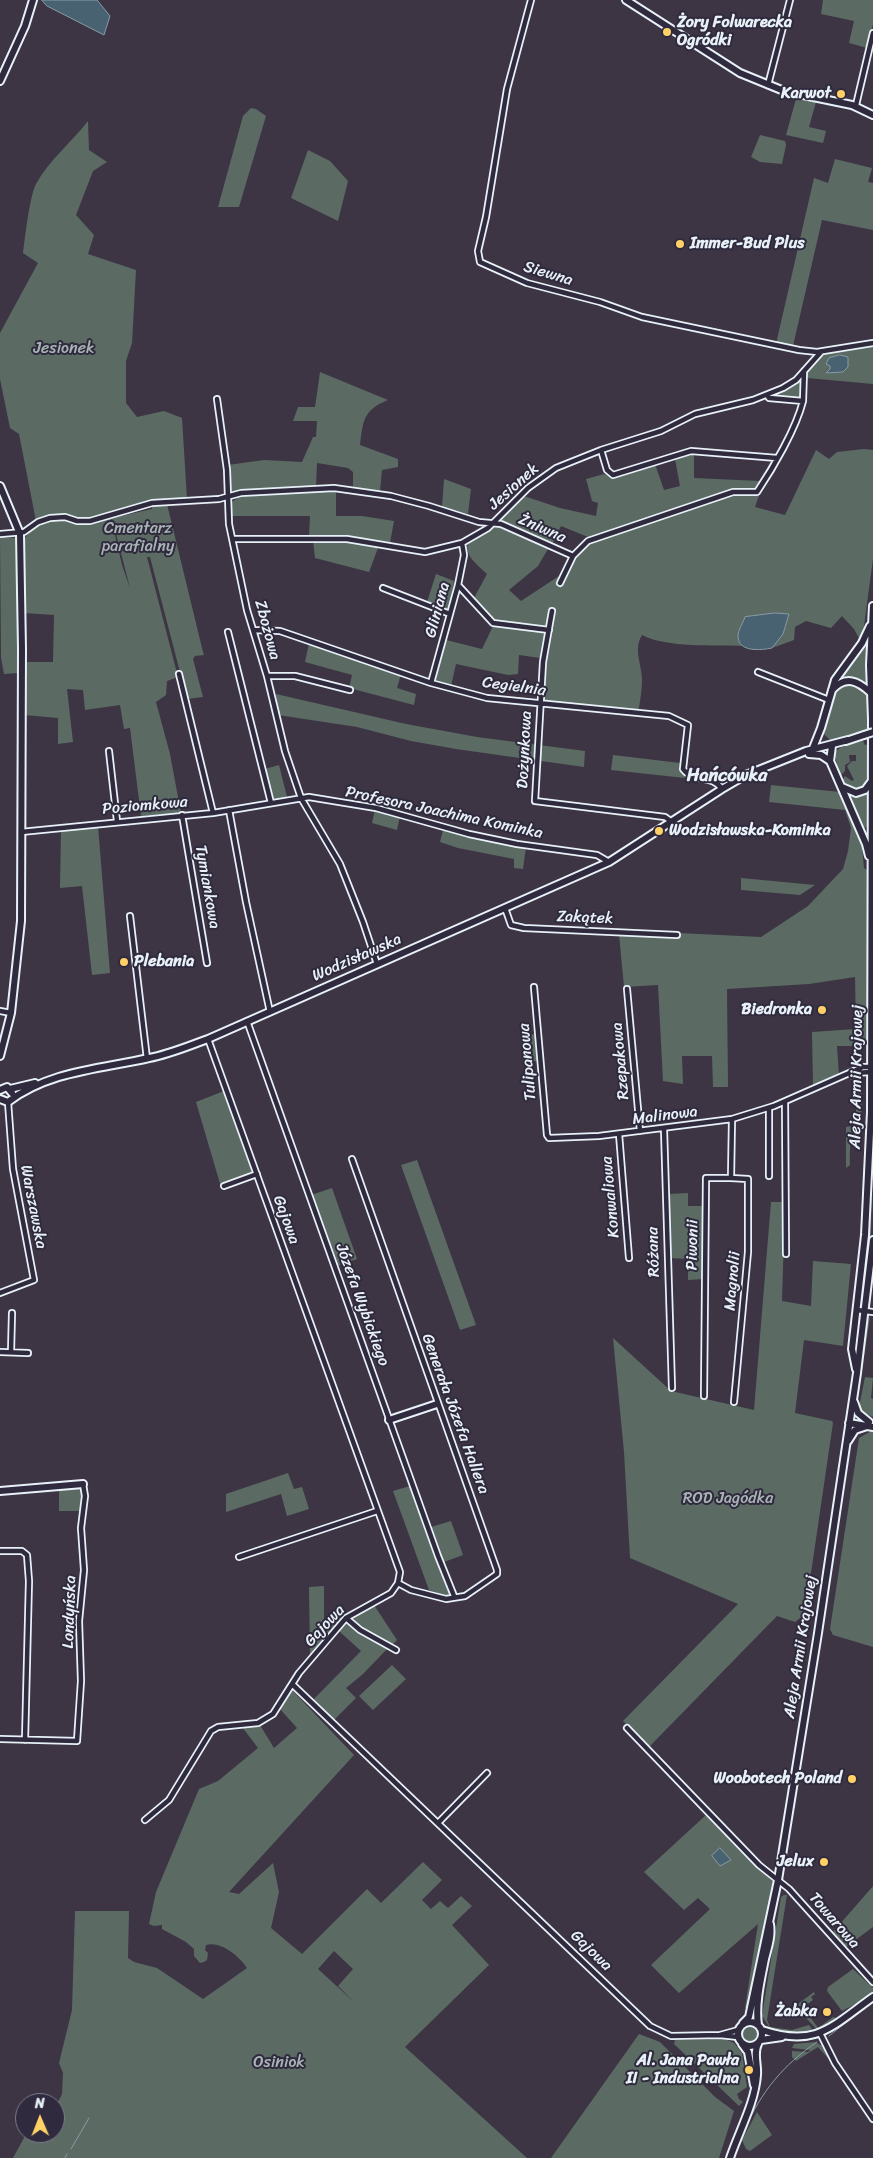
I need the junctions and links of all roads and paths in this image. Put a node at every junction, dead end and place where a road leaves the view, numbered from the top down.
1 (33, 0) edge
2 (531, 0) edge
3 (626, 0) edge
4 (790, 0) edge
5 (873, 33) edge
6 (0, 81) edge
7 (768, 85) junction
8 (856, 106) junction
9 (873, 114) edge
10 (873, 343) edge
11 (821, 352) junction
12 (804, 371) junction
13 (767, 395) junction
14 (217, 399) dead end
15 (803, 402) junction
16 (601, 450) junction
17 (777, 458) junction
18 (0, 486) edge
19 (228, 497) junction
20 (492, 524) junction
21 (0, 534) edge
22 (20, 534) junction
23 (233, 539) junction
24 (462, 543) junction
25 (573, 556) junction
26 (560, 583) dead end
27 (458, 585) junction
28 (382, 588) dead end
29 (873, 606) edge
30 (552, 611) dead end
31 (450, 614) junction
32 (872, 623) junction
33 (254, 630) junction
34 (549, 630) junction
35 (228, 632) dead end
36 (758, 672) dead end
37 (179, 674) dead end
38 (267, 676) junction
39 (872, 681) edge
40 (431, 682) junction
41 (350, 690) dead end
42 (832, 691) junction
43 (871, 693) junction
44 (829, 700) junction
45 (540, 703) junction
46 (821, 728) junction
47 (873, 732) edge
48 (832, 745) junction
49 (109, 751) dead end
50 (811, 751) junction
51 (830, 761) junction
52 (873, 771) edge
53 (872, 781) edge
54 (841, 786) junction
55 (722, 788) junction
56 (301, 798) junction
57 (271, 803) junction
58 (229, 810) junction
59 (213, 812) junction
60 (182, 815) junction
61 (117, 821) junction
62 (672, 822) junction
63 (20, 832) junction
64 (609, 862) junction
65 (872, 866) edge
66 (505, 908) junction
67 (130, 916) dead end
68 (677, 935) dead end
69 (208, 963) dead end
70 (377, 964) junction
71 (534, 987) dead end
72 (627, 989) dead end
73 (0, 1011) edge
74 (270, 1012) junction
75 (11, 1013) junction
76 (247, 1022) junction
77 (208, 1039) junction
78 (0, 1056) edge
79 (147, 1059) junction
80 (872, 1070) edge
81 (39, 1084) junction
82 (0, 1088) edge
83 (10, 1089) junction
84 (10, 1099) junction
85 (0, 1100) edge
86 (784, 1102) junction
87 (769, 1108) junction
88 (732, 1120) junction
89 (664, 1129) junction
90 (640, 1131) junction
91 (619, 1134) junction
92 (547, 1135) joint
93 (352, 1159) dead end
94 (257, 1174) junction
95 (769, 1176) dead end
96 (731, 1178) junction
97 (224, 1186) dead end
98 (873, 1240) edge
99 (786, 1254) dead end
100 (629, 1258) dead end
101 (0, 1293) edge
102 (857, 1310) junction
103 (865, 1311) junction
104 (873, 1312) edge
105 (12, 1313) dead end
106 (0, 1352) edge
107 (11, 1352) junction
108 (28, 1352) dead end
109 (857, 1373) junction
110 (672, 1388) dead end
111 (853, 1395) junction
112 (704, 1396) dead end
113 (734, 1402) dead end
114 (437, 1404) junction
115 (390, 1420) junction
116 (849, 1420) junction
117 (870, 1424) edge
118 (845, 1449) junction
119 (83, 1484) joint
120 (0, 1491) edge
121 (378, 1512) junction
122 (0, 1551) edge
123 (239, 1557) dead end
124 (398, 1582) junction
125 (454, 1596) junction
126 (346, 1618) junction
127 (396, 1650) dead end
128 (292, 1684) junction
129 (626, 1728) dead end
130 (0, 1740) edge
131 (26, 1740) junction
132 (487, 1772) dead end
133 (145, 1820) dead end
134 (438, 1823) junction
135 (778, 1880) junction
136 (770, 1924) junction
137 (873, 1982) edge
138 (873, 1997) edge
139 (743, 2023) junction
140 (760, 2027) junction
141 (738, 2030) junction
142 (820, 2033) junction
143 (720, 2035) junction
144 (738, 2037) junction
145 (784, 2037) junction
146 (760, 2042) junction
147 (742, 2044) junction
148 (754, 2086) junction
149 (873, 2119) edge
150 (730, 2158) edge

1 - 6 street
2 - 11 street, Siewna
3 - 7 street
4 - 7 street
5 - 8 street
7 - 8 street
8 - 9 street
10 - 11 street, Siewna
11 - 12 street, Jesionek
12 - 13 street, Jesionek
12 - 15 street
13 - 15 street
13 - 16 street, Jesionek
14 - 19 street, Zbożowa
15 - 17 street, Żniwna
16 - 17 street
16 - 20 street, Jesionek
17 - 25 street, Żniwna
18 - 22 street
19 - 20 street, Żniwna
19 - 22 street
19 - 23 street, Zbożowa
20 - 24 street, Jesionek
20 - 25 street, Żniwna
21 - 22 street
22 - 63 street
23 - 24 street, Jesionek
23 - 33 street, Zbożowa
24 - 27 street, Gliniana
25 - 26 street
27 - 31 street, Gliniana
27 - 34 street
28 - 31 street
29 - 32 street, Aleja Armii Krajowej
30 - 34 street, Dożynkowa
31 - 40 street, Gliniana
32 - 39 street, Aleja Armii Krajowej
32 - 42 street
33 - 38 street, Zbożowa
33 - 40 street, Cegielnia
34 - 45 street, Dożynkowa
35 - 57 street
36 - 44 street
37 - 59 street
38 - 41 street
38 - 56 street, Zbożowa
39 - 43 street, Aleja Armii Krajowej
40 - 45 street, Cegielnia
42 - 43 street
42 - 44 street
43 - 52 street, Aleja Armii Krajowej
44 - 46 street
45 - 55 street, Cegielnia
45 - 62 street, Dożynkowa
46 - 48 street
46 - 50 street
47 - 48 street, Wodzisławska, bridge
48 - 50 street, Wodzisławska
48 - 51 street
49 - 61 street
50 - 51 street
50 - 55 street, Wodzisławska
51 - 54 street
52 - 53 street, Aleja Armii Krajowej
53 - 54 street
53 - 65 street, Aleja Armii Krajowej
54 - 65 street
55 - 62 street, Wodzisławska
56 - 57 street, Poziomkowa
56 - 64 street, Profesora Joachima Kominka
56 - 70 street, Zbożowa
57 - 58 street, Poziomkowa
58 - 59 street, Poziomkowa
58 - 74 street
59 - 60 street, Poziomkowa
60 - 61 street, Poziomkowa
60 - 69 street, Tymiankowa
61 - 63 street, Poziomkowa
62 - 64 street, Wodzisławska
63 - 75 street
64 - 66 street, Wodzisławska
65 - 80 street, Aleja Armii Krajowej
66 - 68 street, Zakątek
66 - 70 street, Wodzisławska
67 - 79 street
70 - 74 street, Wodzisławska
71 - 92 street, Tulipanowa
72 - 90 street, Rzepakowa
73 - 75 street
74 - 76 street, Wodzisławska
75 - 78 street
76 - 77 street, Wodzisławska
76 - 115 street, Józefa Wybickiego
77 - 79 street, Wodzisławska
77 - 94 street, Gajowa
79 - 81 street, Wodzisławska
80 - 86 street, Malinowa
80 - 102 street, Aleja Armii Krajowej
81 - 83 street, Wodzisławska
81 - 84 street, Wodzisławska
82 - 83 street, Wodzisławska
83 - 84 street
84 - 85 street
84 - 101 street, Warszawska
86 - 87 street, Malinowa
86 - 99 street
87 - 88 street, Malinowa
87 - 95 street
88 - 89 street, Malinowa
88 - 96 street
89 - 90 street, Malinowa
89 - 110 street, Różana
90 - 91 street, Malinowa
91 - 92 street, Malinowa
91 - 100 street, Konwaliowa
93 - 114 street, Generała Józefa Hallera
94 - 97 street
94 - 121 street, Gajowa
96 - 112 street, Piwonii
96 - 113 street, Magnolii
98 - 103 street, Aleja Armii Krajowej
102 - 103 street
102 - 109 street, Aleja Armii Krajowej
103 - 104 street
103 - 109 street, Aleja Armii Krajowej
105 - 107 street
106 - 107 street
107 - 108 street
109 - 111 street, Aleja Armii Krajowej
111 - 116 street, Aleja Armii Krajowej
111 - 117 street
114 - 115 street
114 - 125 street, Generała Józefa Hallera
115 - 125 street, Józefa Wybickiego
116 - 117 street
116 - 118 street, Aleja Armii Krajowej
117 - 118 street
118 - 135 street, Aleja Armii Krajowej
119 - 120 street
119 - 131 street, Londyńska
121 - 123 street
121 - 124 street, Gajowa
122 - 131 street
124 - 125 street, Generała Józefa Hallera
124 - 126 street, Gajowa
126 - 127 street
126 - 128 street, Gajowa
128 - 133 street
128 - 134 street, Gajowa
129 - 135 street, Towarowa
130 - 131 street
132 - 134 street
134 - 143 street, Gajowa
135 - 136 street, Aleja Armii Krajowej
135 - 137 street, Towarowa
136 - 139 street, Aleja Armii Krajowej
136 - 140 street, Aleja Armii Krajowej
138 - 142 street
139 - 140 street
139 - 141 street
140 - 145 street
140 - 146 street
141 - 143 street, Gajowa
141 - 144 street
142 - 145 street
142 - 149 street
143 - 144 street, Gajowa
144 - 147 street
145 - 146 street
146 - 147 street
146 - 148 street
147 - 148 street
148 - 150 street

